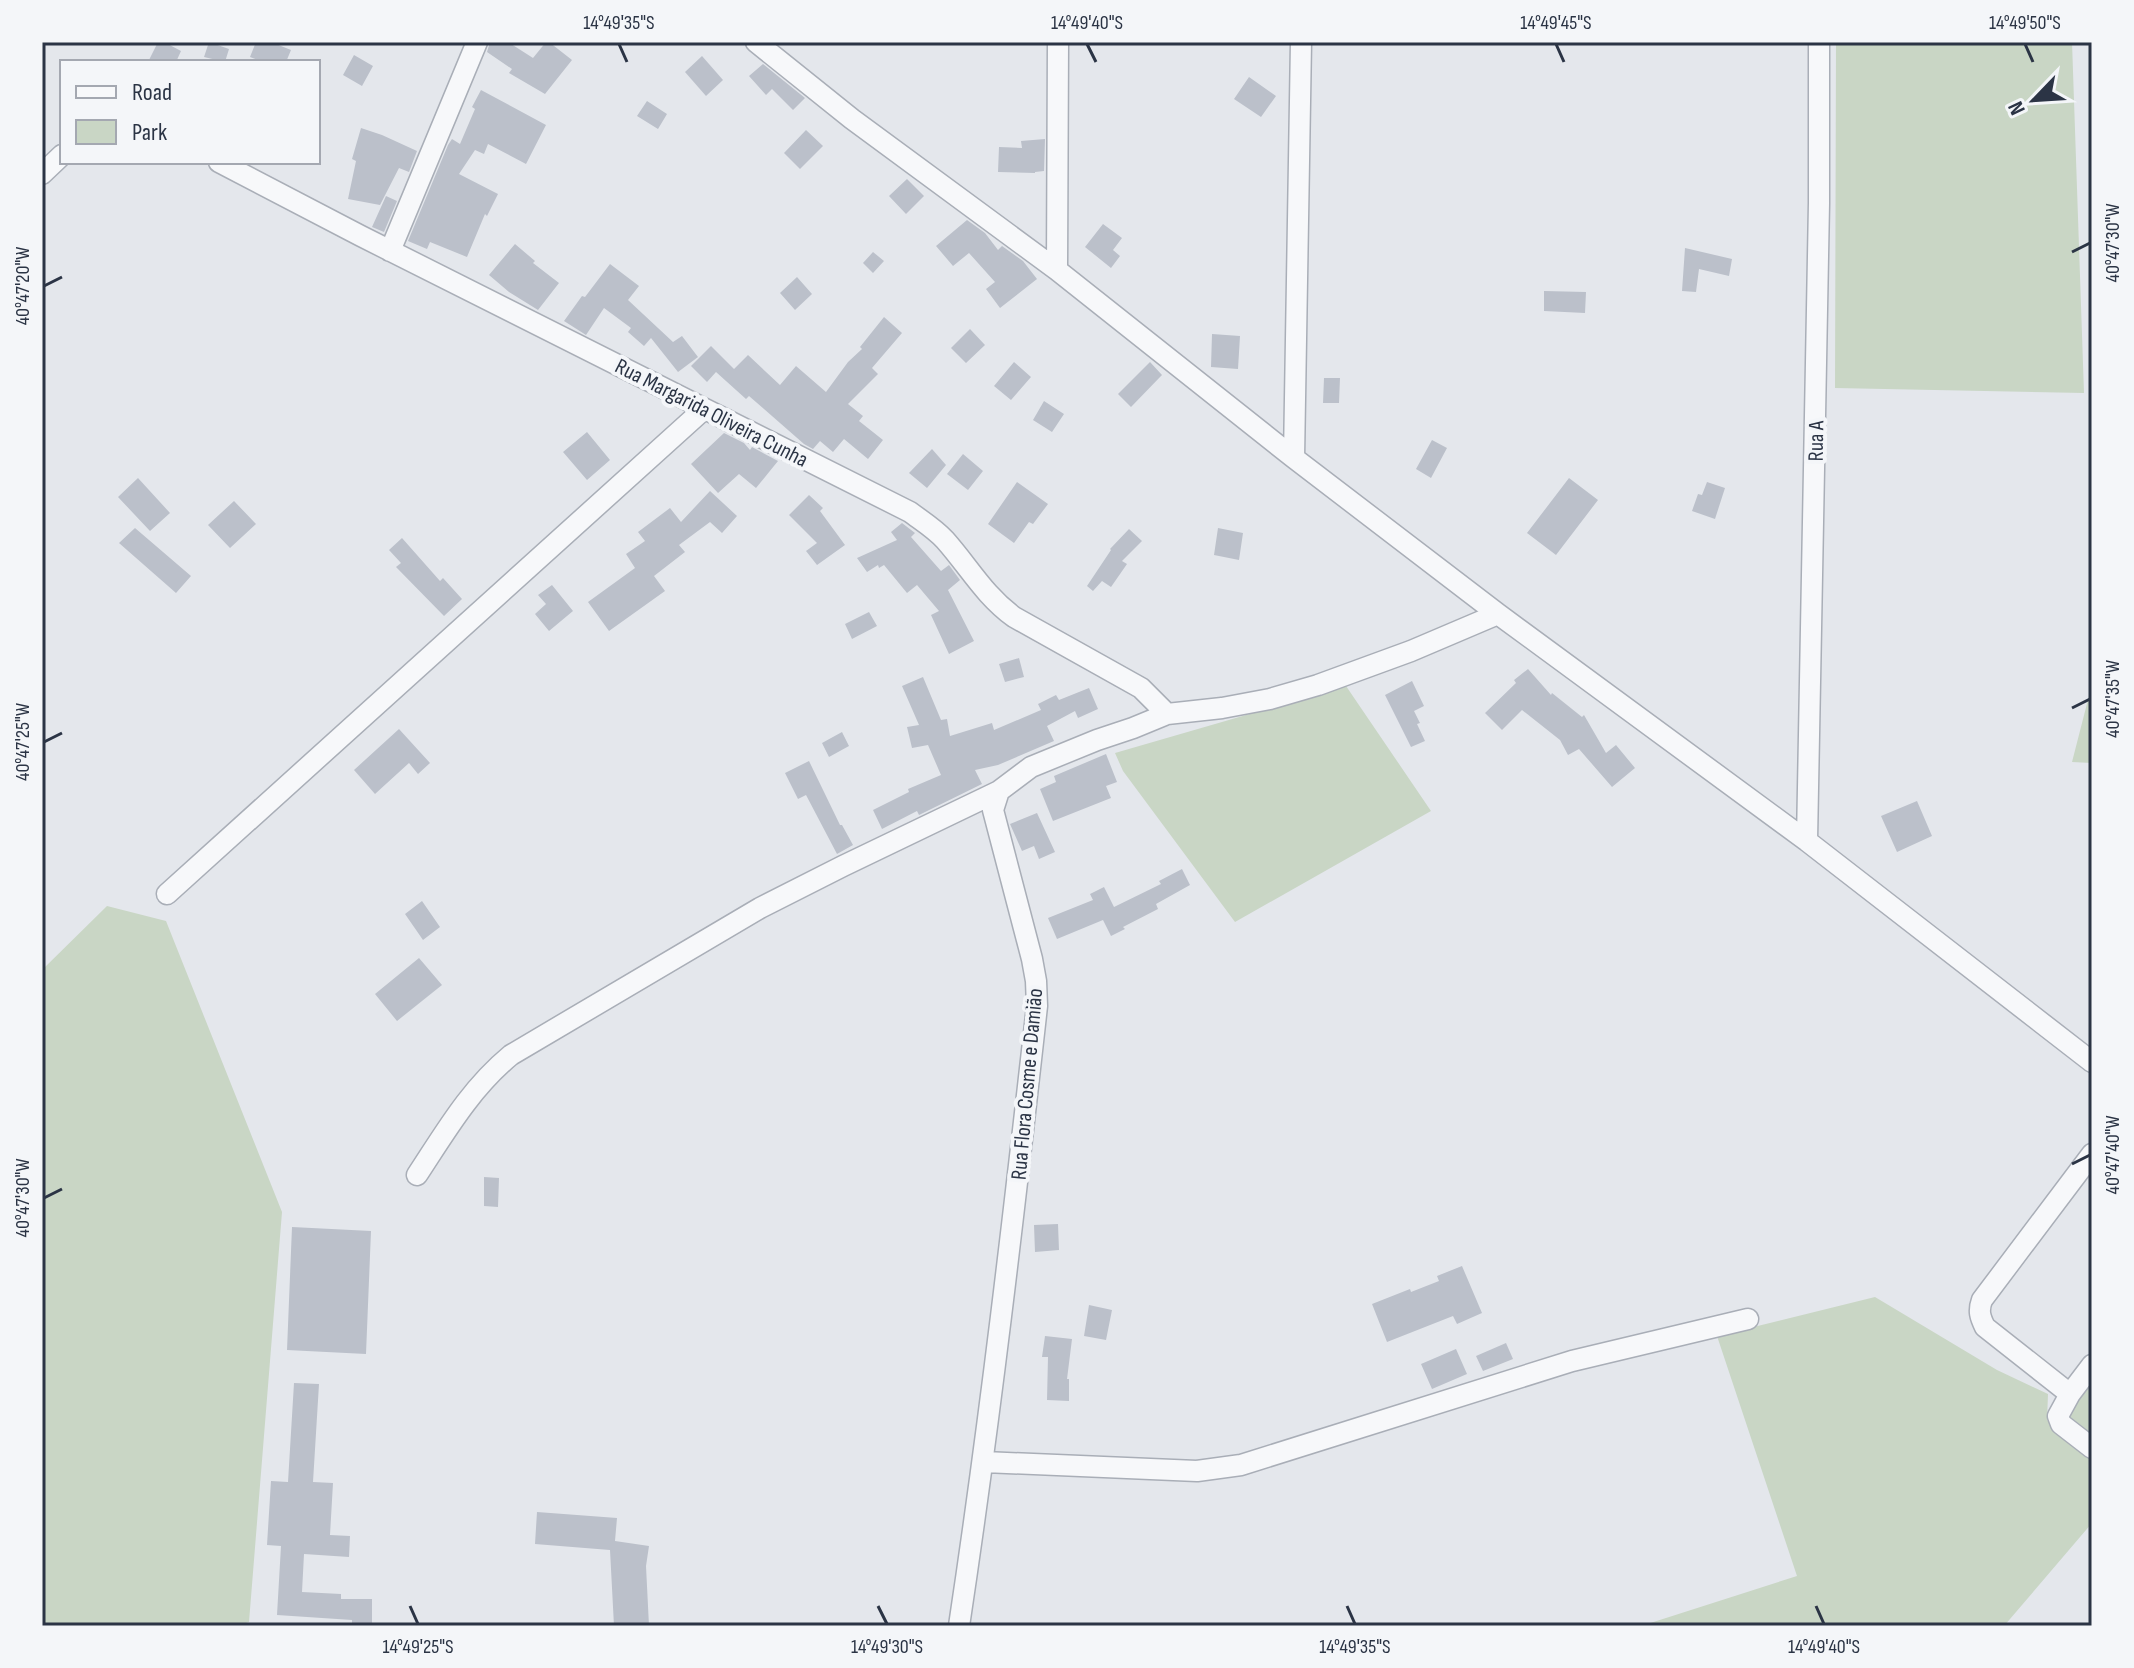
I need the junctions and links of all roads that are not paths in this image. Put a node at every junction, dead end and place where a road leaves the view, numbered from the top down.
1 (477, 42) edge
2 (756, 42) edge
3 (1058, 42) edge
4 (1301, 42) edge
5 (1819, 42) edge
6 (60, 157) edge
7 (223, 164) edge
8 (42, 174) edge
9 (390, 251) junction
10 (1057, 270) junction
11 (704, 409) junction
12 (1294, 458) junction
13 (1498, 614) junction
14 (1167, 714) junction
15 (999, 791) junction
16 (1807, 841) junction
17 (167, 894) dead end
18 (2092, 1062) edge
19 (2092, 1154) edge
20 (417, 1175) dead end
21 (1748, 1319) dead end
22 (2092, 1365) edge
23 (2070, 1394) junction
24 (2092, 1448) edge
25 (984, 1462) junction
26 (959, 1626) edge

1 - 9 street
2 - 10 street
3 - 10 street
4 - 12 street
5 - 16 street, Rua A
6 - 8 street
7 - 9 street, Rua Margarida Oliveira Cunha
9 - 11 street, Rua Margarida Oliveira Cunha
10 - 12 street
11 - 14 street, Rua Margarida Oliveira Cunha
11 - 17 street
12 - 13 street
13 - 14 street
13 - 16 street
14 - 15 street
15 - 20 street
15 - 25 street, Rua Flora Cosme e Damião
16 - 18 street
19 - 23 street
21 - 25 street
22 - 23 street
23 - 24 street
25 - 26 street, Rua Flora Cosme e Damião

